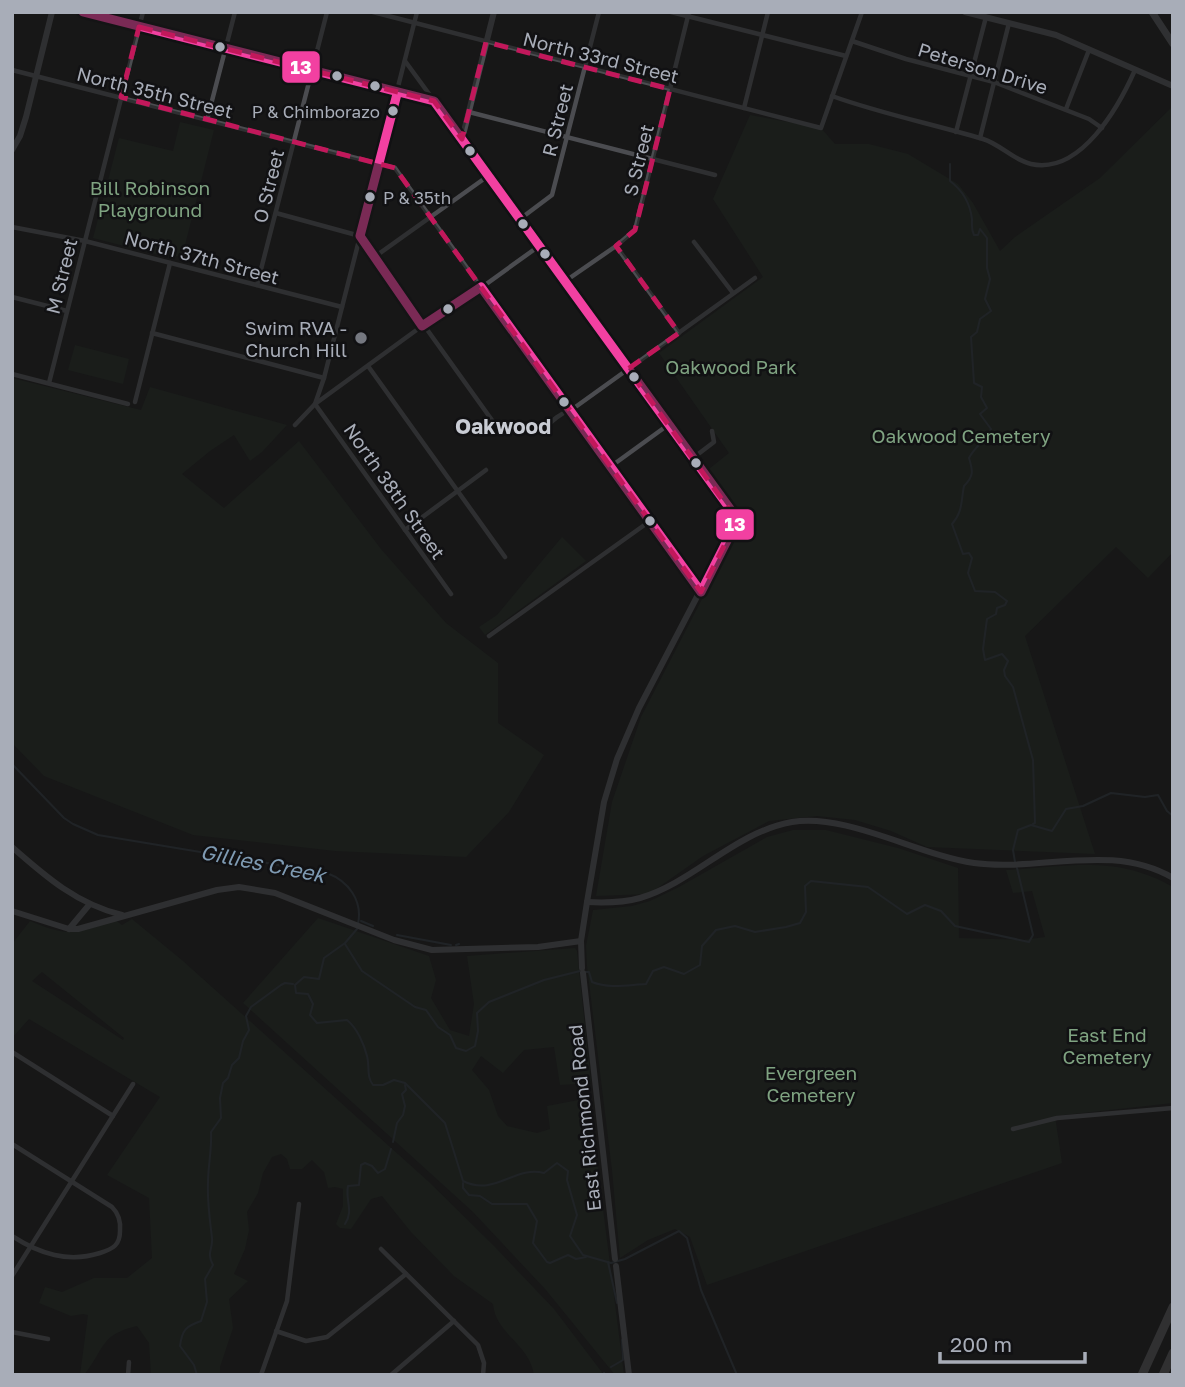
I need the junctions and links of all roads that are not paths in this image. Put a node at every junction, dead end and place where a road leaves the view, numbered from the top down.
1 (52, 12) edge
2 (82, 12) edge
3 (143, 12) edge
4 (235, 12) edge
5 (327, 12) edge
6 (373, 12) edge
7 (417, 12) edge
8 (494, 12) edge
9 (599, 12) edge
10 (671, 12) edge
11 (768, 12) edge
12 (862, 12) edge
13 (965, 12) edge
14 (1152, 12) edge
15 (689, 14) edge
16 (996, 16) edge
17 (986, 17) junction
18 (414, 23) junction
19 (1009, 23) junction
20 (139, 27) junction
21 (763, 35) junction
22 (852, 41) junction
23 (486, 42) junction
24 (1173, 44) edge
25 (226, 49) junction
26 (1089, 49) junction
27 (846, 56) junction
28 (405, 61) junction
29 (585, 67) junction
30 (1135, 69) junction
31 (12, 70) edge
32 (312, 72) junction
33 (971, 75) junction
34 (36, 76) junction
35 (994, 82) junction
36 (1173, 86) edge
37 (670, 89) junction
38 (397, 94) junction
39 (832, 96) junction
40 (121, 97) junction
41 (434, 101) junction
42 (744, 108) junction
43 (1066, 109) junction
44 (469, 112) junction
45 (207, 120) junction
46 (1102, 128) junction
47 (956, 132) junction
48 (567, 137) junction
49 (980, 138) junction
50 (461, 139) junction
51 (294, 142) junction
52 (12, 150) edge
53 (652, 159) junction
54 (379, 163) junction
55 (488, 176) junction
56 (715, 176) dead end
57 (276, 213) junction
58 (430, 218) junction
59 (520, 219) junction
60 (12, 227) edge
61 (359, 236) junction
62 (85, 241) junction
63 (694, 242) dead end
64 (539, 246) junction
65 (616, 246) junction
66 (373, 258) junction
67 (170, 263) junction
68 (755, 278) dead end
69 (565, 282) junction
70 (257, 285) junction
71 (481, 288) junction
72 (733, 293) junction
73 (12, 297) edge
74 (342, 307) junction
75 (67, 311) junction
76 (422, 326) junction
77 (152, 333) junction
78 (679, 333) junction
79 (368, 366) junction
80 (628, 369) junction
81 (12, 374) edge
82 (324, 378) junction
83 (49, 383) junction
84 (135, 401) dead end
85 (128, 404) dead end
86 (315, 404) junction
87 (569, 410) junction
88 (494, 423) dead end
89 (295, 425) dead end
90 (668, 425) junction
91 (712, 431) dead end
92 (544, 432) dead end
93 (693, 458) junction
94 (610, 467) junction
95 (486, 470) dead end
96 (458, 492) junction
97 (650, 521) junction
98 (405, 530) junction
99 (505, 557) dead end
100 (701, 592) junction
101 (452, 594) dead end
102 (488, 636) dead end
103 (12, 847) edge
104 (1173, 878) edge
105 (587, 902) junction
106 (89, 905) junction
107 (12, 911) edge
108 (124, 915) junction
109 (69, 929) junction
110 (581, 941) junction
111 (12, 1052) edge
112 (133, 1084) dead end
113 (1173, 1108) edge
114 (113, 1116) junction
115 (1013, 1129) dead end
116 (12, 1144) edge
117 (72, 1182) junction
118 (299, 1204) dead end
119 (12, 1236) edge
120 (30, 1248) junction
121 (381, 1249) dead end
122 (406, 1274) junction
123 (12, 1276) edge
124 (1173, 1307) edge
125 (454, 1321) junction
126 (276, 1331) junction
127 (12, 1332) edge
128 (48, 1339) dead end
129 (1173, 1353) edge
130 (129, 1362) dead end
131 (128, 1375) edge
132 (261, 1375) edge
133 (391, 1375) edge
134 (483, 1375) edge
135 (629, 1375) edge
136 (1142, 1375) edge
137 (1163, 1375) edge

1 - 34 street
2 - 20 street
3 - 20 street, M Street
4 - 25 street
5 - 32 street, O Street
6 - 18 street, North 33rd Street
7 - 18 street
8 - 23 street
9 - 29 street, R Street
10 - 15 street
11 - 21 street
12 - 22 street
13 - 17 street
14 - 24 main road
15 - 21 street
15 - 37 street, S Street
16 - 17 street
16 - 19 street
17 - 33 street
18 - 23 street, North 33rd Street
18 - 28 street
19 - 26 street
19 - 35 street
20 - 25 street
20 - 40 street, M Street
21 - 27 street
21 - 42 street
22 - 27 street
22 - 33 street, Peterson Drive
23 - 29 street, North 33rd Street
23 - 44 street
25 - 32 street
25 - 45 street
26 - 30 street
26 - 43 street
27 - 39 street
28 - 38 street
28 - 41 street
29 - 37 street, North 33rd Street
29 - 48 street, R Street
30 - 36 street
30 - 46 street
31 - 34 street, North 35th Street
32 - 38 street
32 - 51 street, O Street
33 - 35 street, Peterson Drive
33 - 47 street
34 - 40 street, North 35th Street
34 - 52 street
35 - 43 street, Peterson Drive
35 - 49 street
37 - 42 street, North 33rd Street
37 - 53 street, S Street
38 - 41 street
38 - 54 street
39 - 42 street, North 33rd Street
39 - 47 street
40 - 45 street, North 35th Street
40 - 62 street, M Street
41 - 50 street
43 - 46 street, Peterson Drive
44 - 48 street
44 - 50 street
45 - 51 street, North 35th Street
46 - 49 street
47 - 49 street
48 - 53 street
48 - 59 street, R Street
50 - 55 street
51 - 54 street, North 35th Street
51 - 57 street, O Street
53 - 56 street
53 - 65 street, S Street
54 - 58 street, North 35th Street
54 - 61 street
55 - 58 street
55 - 59 street
57 - 61 street
57 - 70 street, O Street
58 - 66 street
58 - 71 street, North 35th Street
59 - 64 street
60 - 62 street, North 37th Street
61 - 66 street
61 - 74 street
62 - 67 street, North 37th Street
62 - 75 street, M Street
63 - 72 street
64 - 69 street
64 - 71 street
65 - 69 street, S Street
65 - 78 street
66 - 76 street
67 - 70 street, North 37th Street
67 - 77 street
68 - 72 street
69 - 80 street
70 - 74 street, North 37th Street
71 - 76 street
71 - 87 street, North 35th Street
72 - 78 street
73 - 75 street
74 - 82 street
75 - 83 street, M Street
76 - 79 street
76 - 88 street
77 - 82 street
77 - 84 street
78 - 80 street
79 - 86 street
79 - 96 street
80 - 87 street
80 - 90 street
81 - 83 street
82 - 86 street
83 - 85 street
86 - 89 street
86 - 98 street, North 38th Street
87 - 92 street
87 - 94 street, North 35th Street
90 - 93 street
90 - 94 street
91 - 93 street
93 - 100 street, East Richmond Road
94 - 97 street, North 35th Street
95 - 96 street
96 - 98 street
96 - 99 street
97 - 100 street, North 35th Street
97 - 102 street
98 - 101 street, North 38th Street
100 - 105 street, East Richmond Road
103 - 106 street
104 - 105 street
105 - 110 street, East Richmond Road
106 - 108 street
106 - 109 street
107 - 109 street
108 - 109 street
108 - 110 street
110 - 135 street, East Richmond Road
111 - 114 street
112 - 114 street
113 - 115 street
114 - 117 street
116 - 117 street
117 - 120 street
117 - 120 street
118 - 126 street
119 - 120 street
120 - 123 street
121 - 122 street
122 - 125 street
122 - 126 street
124 - 136 highway
125 - 133 street
125 - 134 street
126 - 132 street
127 - 128 street
129 - 137 highway
130 - 131 street

